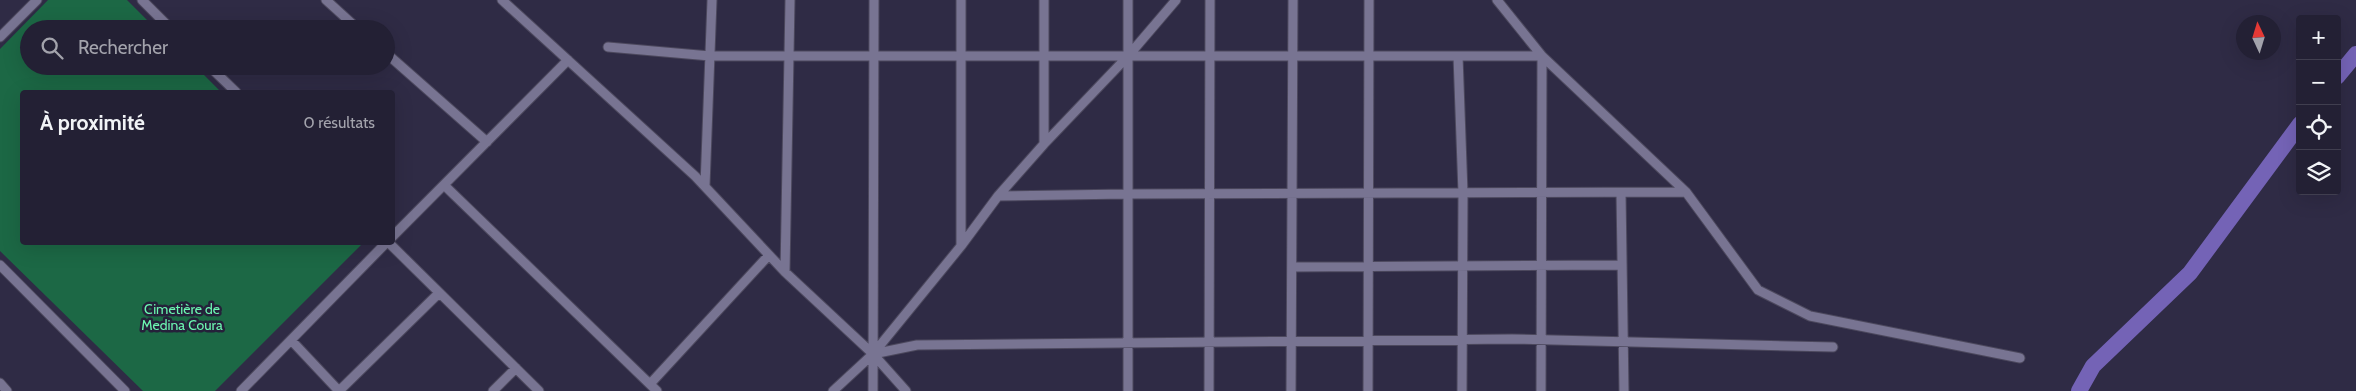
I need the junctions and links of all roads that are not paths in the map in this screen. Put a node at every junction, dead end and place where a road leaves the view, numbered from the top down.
1 (142, 0) edge
2 (326, 0) edge
3 (502, 0) edge
4 (712, 0) edge
5 (790, 0) edge
6 (874, 0) edge
7 (961, 0) edge
8 (1044, 0) edge
9 (1128, 0) edge
10 (1176, 0) edge
11 (1210, 0) edge
12 (1293, 0) edge
13 (1369, 0) edge
14 (1497, 0) edge
15 (35, 1) edge
16 (162, 20) edge
17 (348, 20) edge
18 (0, 37) edge
19 (608, 47) dead end
20 (710, 56) junction
21 (790, 56) junction
22 (874, 56) junction
23 (963, 56) junction
24 (1044, 56) junction
25 (1129, 56) junction
26 (1210, 56) junction
27 (1292, 56) junction
28 (1369, 56) junction
29 (1458, 56) junction
30 (1542, 56) junction
31 (568, 60) junction
32 (395, 61) edge
33 (218, 75) edge
34 (234, 90) edge
35 (487, 142) junction
36 (1044, 144) junction
37 (444, 185) junction
38 (705, 186) junction
39 (1686, 192) junction
40 (1292, 193) junction
41 (1369, 193) junction
42 (1463, 193) junction
43 (1542, 193) junction
44 (1621, 193) junction
45 (1126, 194) junction
46 (1209, 194) junction
47 (998, 196) junction
48 (395, 234) edge
49 (385, 245) edge
50 (391, 245) edge
51 (961, 246) junction
52 (769, 255) junction
53 (0, 265) edge
54 (1622, 265) junction
55 (1463, 266) junction
56 (1542, 266) junction
57 (1292, 267) junction
58 (1368, 267) junction
59 (785, 272) junction
60 (439, 293) junction
61 (291, 340) junction
62 (1462, 340) junction
63 (1542, 340) junction
64 (1292, 341) junction
65 (1368, 341) junction
66 (1209, 342) junction
67 (1623, 342) junction
68 (1128, 343) junction
69 (1833, 347) dead end
70 (874, 354) junction
71 (2020, 358) dead end
72 (516, 368) junction
73 (0, 383) edge
74 (650, 384) junction
75 (8, 391) edge
76 (125, 391) edge
77 (241, 391) edge
78 (339, 391) edge
79 (493, 391) edge
80 (539, 391) edge
81 (657, 391) edge
82 (833, 391) edge
83 (874, 391) edge
84 (906, 391) edge
85 (1128, 391) edge
86 (1208, 391) edge
87 (1292, 391) edge
88 (1368, 391) edge
89 (1462, 391) edge
90 (1542, 391) edge
91 (1624, 391) edge

1 - 16 street
2 - 17 street
3 - 31 street
4 - 20 street
5 - 21 street
6 - 22 street
7 - 23 street
8 - 24 street
9 - 25 street
10 - 25 street
11 - 26 street
12 - 27 street
13 - 28 street
14 - 30 street
15 - 18 street
19 - 20 street
20 - 21 street
20 - 38 street
21 - 22 street
21 - 59 street
22 - 23 street
22 - 70 street
23 - 24 street
23 - 51 street
24 - 25 street
24 - 36 street
25 - 26 street
25 - 36 street
25 - 45 street
26 - 27 street
26 - 46 street
27 - 28 street
27 - 40 street
28 - 29 street
28 - 41 street
29 - 30 street
29 - 42 street
30 - 39 street
30 - 43 street
31 - 35 street
31 - 38 street
32 - 35 street
33 - 34 street
35 - 37 street
36 - 47 street
37 - 48 street
37 - 74 street
38 - 52 street
39 - 44 street
39 - 71 street
40 - 41 street
40 - 46 street
40 - 57 street
41 - 42 street
41 - 58 street
42 - 43 street
42 - 55 street
43 - 44 street
43 - 56 street
44 - 54 street
45 - 46 street
45 - 47 street
45 - 68 street
46 - 66 street
47 - 51 street
49 - 61 street
50 - 60 street
51 - 70 street
52 - 59 street
52 - 74 street
53 - 76 street
54 - 56 street
54 - 67 street
55 - 56 street
55 - 58 street
55 - 62 street
56 - 63 street
57 - 58 street
57 - 64 street
58 - 65 street
59 - 70 street
60 - 72 street
60 - 78 street
61 - 77 street
61 - 78 street
62 - 63 street
62 - 65 street
62 - 89 street
63 - 67 street
63 - 90 street
64 - 65 street
64 - 66 street
64 - 87 street
65 - 88 street
66 - 68 street
66 - 86 street
67 - 69 street
67 - 91 street
68 - 70 street
68 - 85 street
70 - 82 street
70 - 83 street
70 - 84 street
72 - 79 street
72 - 80 street
73 - 75 street
74 - 81 street

